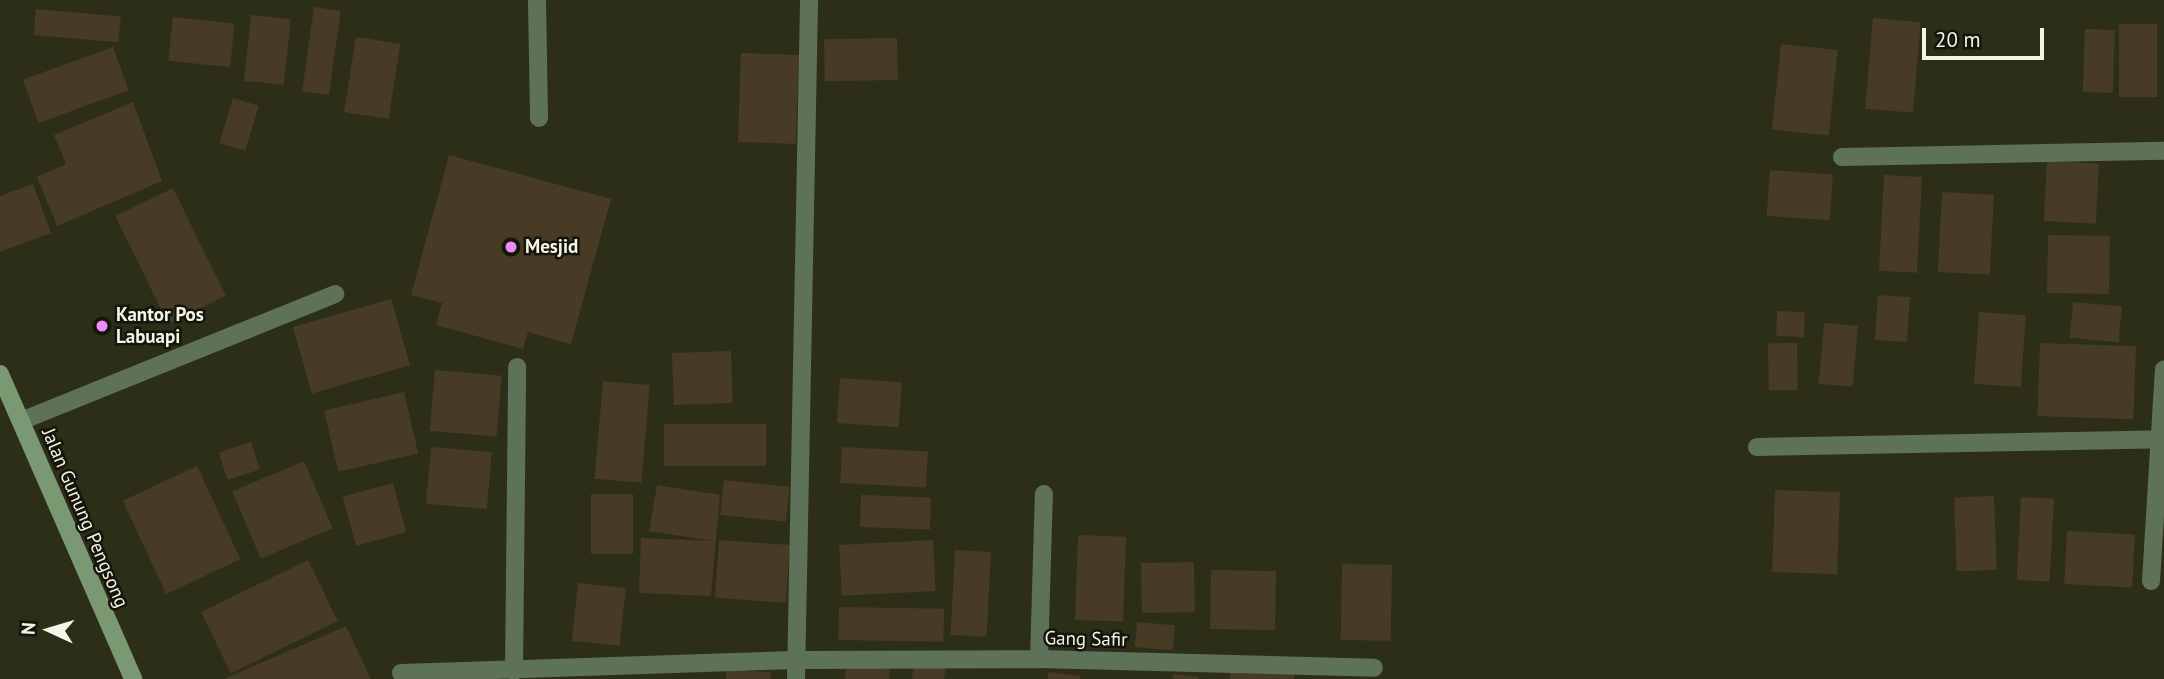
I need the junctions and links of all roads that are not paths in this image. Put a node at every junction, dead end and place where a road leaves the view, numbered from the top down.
1 (537, 0) edge
2 (809, 0) edge
3 (539, 118) dead end
4 (2164, 151) edge
5 (1842, 158) dead end
6 (335, 294) dead end
7 (517, 367) dead end
8 (2164, 369) edge
9 (0, 374) edge
10 (21, 421) junction
11 (2162, 439) edge
12 (1757, 447) dead end
13 (1044, 494) dead end
14 (2151, 581) dead end
15 (1039, 659) junction
16 (796, 660) junction
17 (1374, 668) dead end
18 (514, 671) junction
19 (401, 673) dead end
20 (587, 674) edge
21 (133, 679) edge
22 (796, 679) edge

1 - 3 street
2 - 16 street
4 - 5 street
6 - 10 street
7 - 18 street
8 - 11 street
9 - 10 street, Jalan Gunung Pengsong
10 - 21 street, Jalan Gunung Pengsong
11 - 12 street
11 - 14 street
13 - 15 street
15 - 16 street, Gang Safir
15 - 17 street, Gang Safir
16 - 20 street, Gang Safir
16 - 22 street
18 - 19 street, Gang Safir
18 - 20 street, Gang Safir

